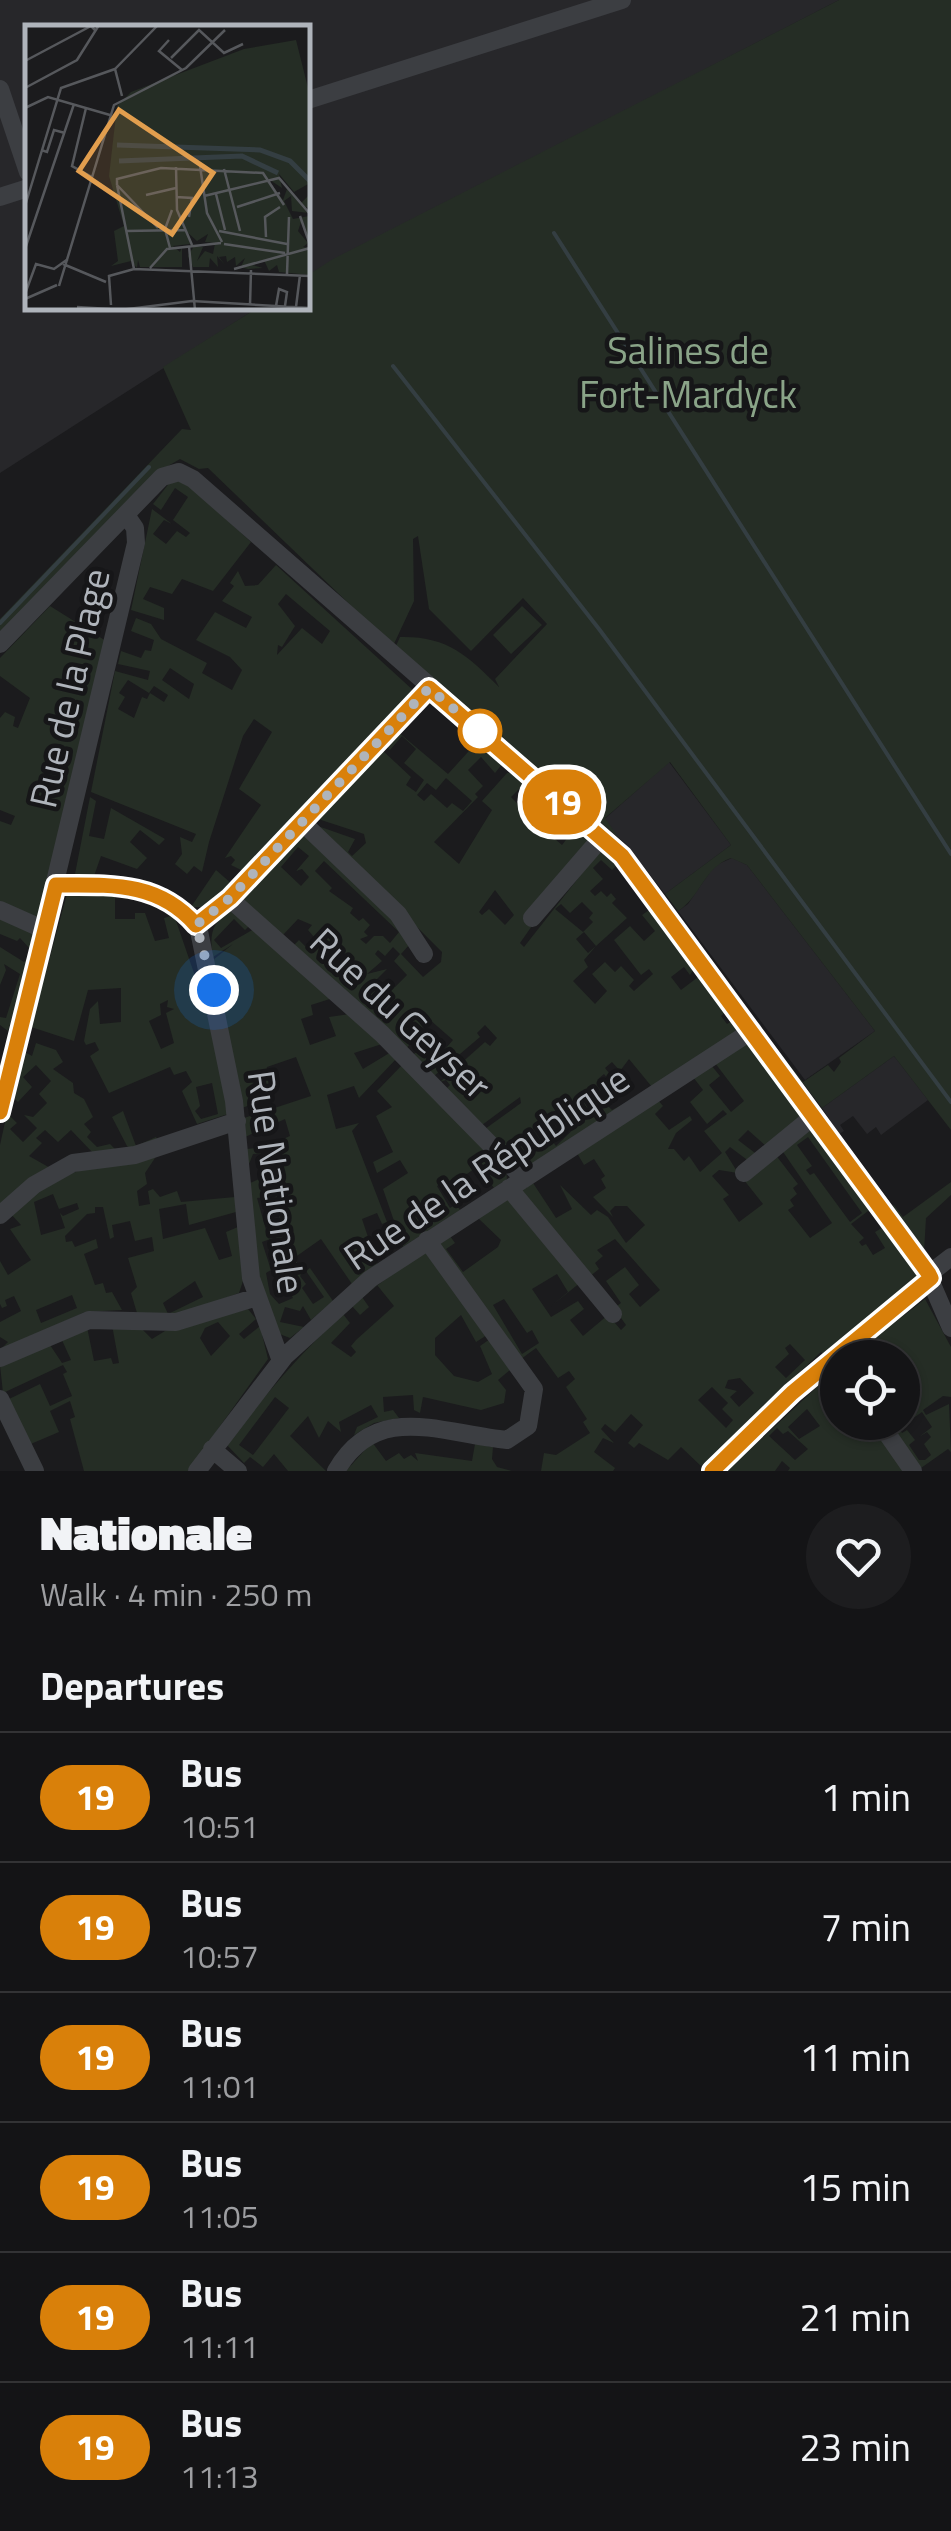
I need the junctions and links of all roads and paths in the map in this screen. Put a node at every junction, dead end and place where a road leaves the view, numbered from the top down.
1 (622, 0) edge
2 (0, 88) edge
3 (310, 99) edge
4 (25, 163) edge
5 (25, 189) edge
6 (0, 197) edge
7 (126, 515) junction
8 (0, 644) edge
9 (429, 688) junction
10 (302, 822) junction
11 (602, 837) junction
12 (56, 885) junction
13 (230, 898) junction
14 (0, 910) edge
15 (532, 918) dead end
16 (196, 925) junction
17 (45, 930) junction
18 (424, 954) dead end
19 (752, 1030) junction
20 (0, 1112) edge
21 (815, 1115) junction
22 (236, 1120) junction
23 (744, 1173) dead end
24 (516, 1184) junction
25 (0, 1214) edge
26 (427, 1240) junction
27 (951, 1257) edge
28 (930, 1276) junction
29 (257, 1297) junction
30 (614, 1314) dead end
31 (951, 1328) edge
32 (858, 1340) edge
33 (0, 1358) edge
34 (281, 1360) junction
35 (820, 1374) edge
36 (0, 1399) edge
37 (890, 1440) edge
38 (212, 1449) junction
39 (35, 1471) edge
40 (197, 1471) edge
41 (238, 1471) edge
42 (336, 1471) edge
43 (712, 1471) edge
44 (912, 1471) edge

1 - 3 street
2 - 4 street
5 - 6 street
7 - 8 street
7 - 9 street
7 - 12 street, Rue de la Plage
9 - 10 street
9 - 11 street
10 - 13 street
10 - 18 street
11 - 15 street
11 - 19 street
12 - 16 street
12 - 17 street, Rue de la Plage
13 - 16 street
13 - 24 street, Rue du Geyser
14 - 17 street
16 - 22 street, Rue Nationale
17 - 20 street, Rue de la Plage
19 - 21 street
19 - 24 street, Rue de la République
21 - 23 street
21 - 28 street
22 - 25 street
22 - 29 street, Rue Nationale
24 - 26 street, Rue de la République
24 - 30 street, Rue du Geyser
26 - 34 street, Rue de la République
26 - 42 street
27 - 28 street
28 - 31 street
28 - 32 street
29 - 33 street
29 - 34 street, Rue Nationale
34 - 38 street, Rue de la République
35 - 43 street
36 - 39 street
37 - 44 street
38 - 40 street, Rue de la République
38 - 41 street

